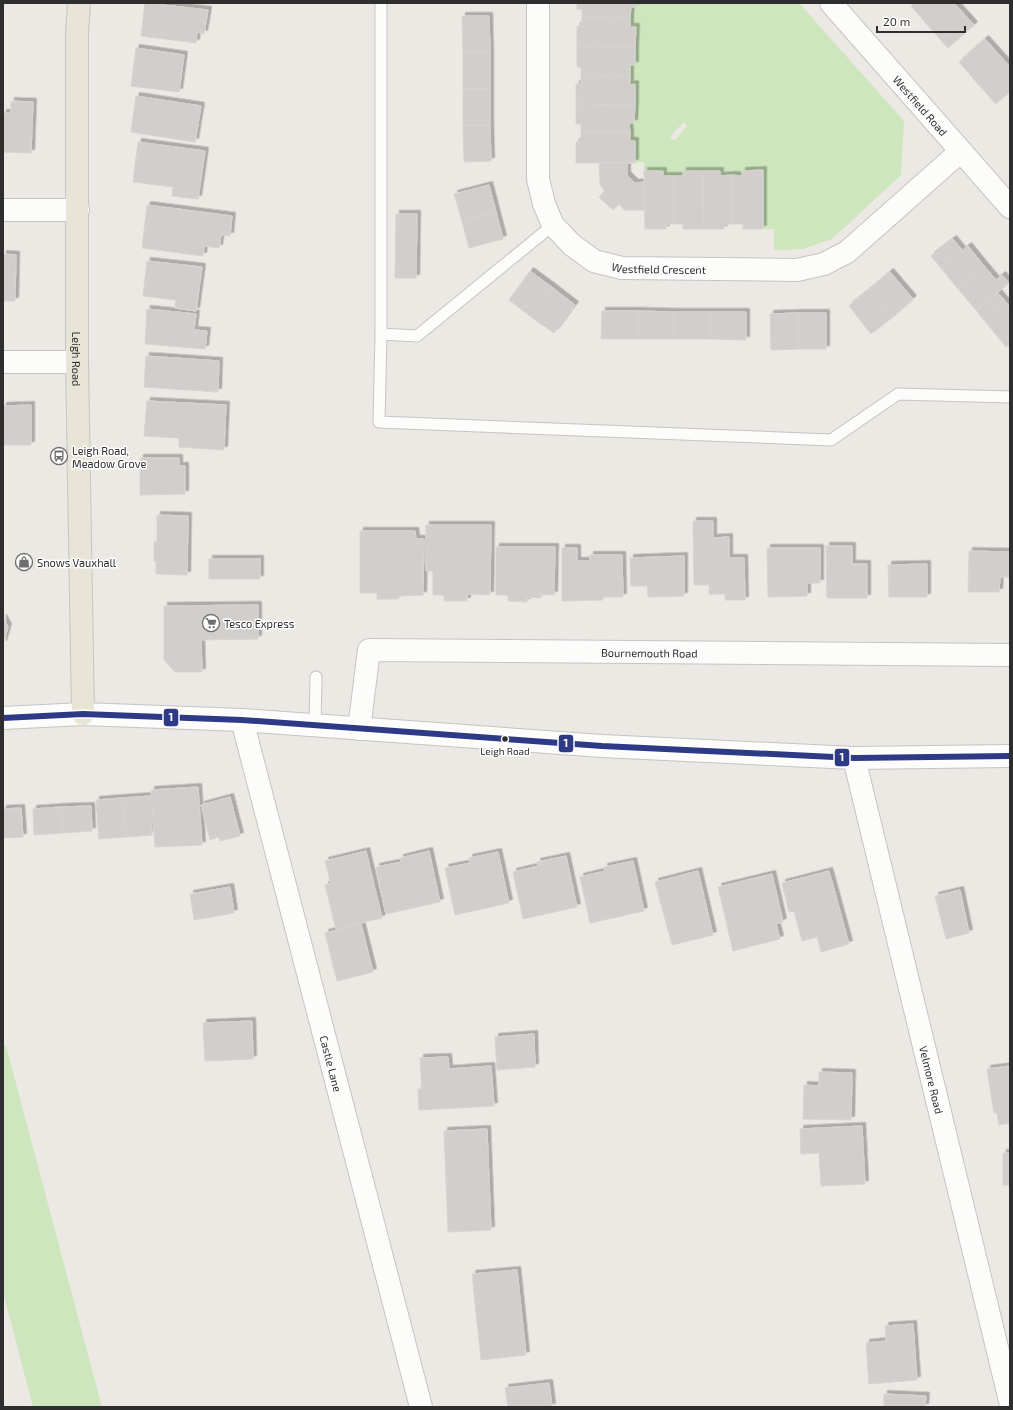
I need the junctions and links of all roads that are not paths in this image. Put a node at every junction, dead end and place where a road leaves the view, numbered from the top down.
1 (79, 3) edge
2 (381, 3) edge
3 (538, 3) edge
4 (831, 3) edge
5 (961, 151) junction
6 (1010, 207) edge
7 (3, 210) edge
8 (78, 210) junction
9 (553, 225) junction
10 (382, 334) junction
11 (3, 362) edge
12 (77, 362) junction
13 (1010, 397) edge
14 (1010, 655) edge
15 (316, 677) dead end
16 (83, 714) junction
17 (3, 718) edge
18 (242, 720) junction
19 (315, 725) junction
20 (359, 729) junction
21 (1010, 756) edge
22 (854, 758) junction
23 (1010, 1401) edge
24 (421, 1407) edge

1 - 8 main road, Leigh Road
2 - 10 lane
3 - 9 street, Westfield Crescent
4 - 5 street, Westfield Road
5 - 6 street, Westfield Road
5 - 9 street, Westfield Crescent
7 - 8 street
8 - 12 main road, Leigh Road
9 - 10 lane
10 - 13 lane
11 - 12 street
12 - 16 main road, Leigh Road
14 - 20 street, Bournemouth Road
15 - 19 lane
16 - 17 street
16 - 18 street
18 - 19 street
18 - 24 street, Castle Lane
19 - 20 street
20 - 22 street
21 - 22 street
22 - 23 street, Velmore Road

